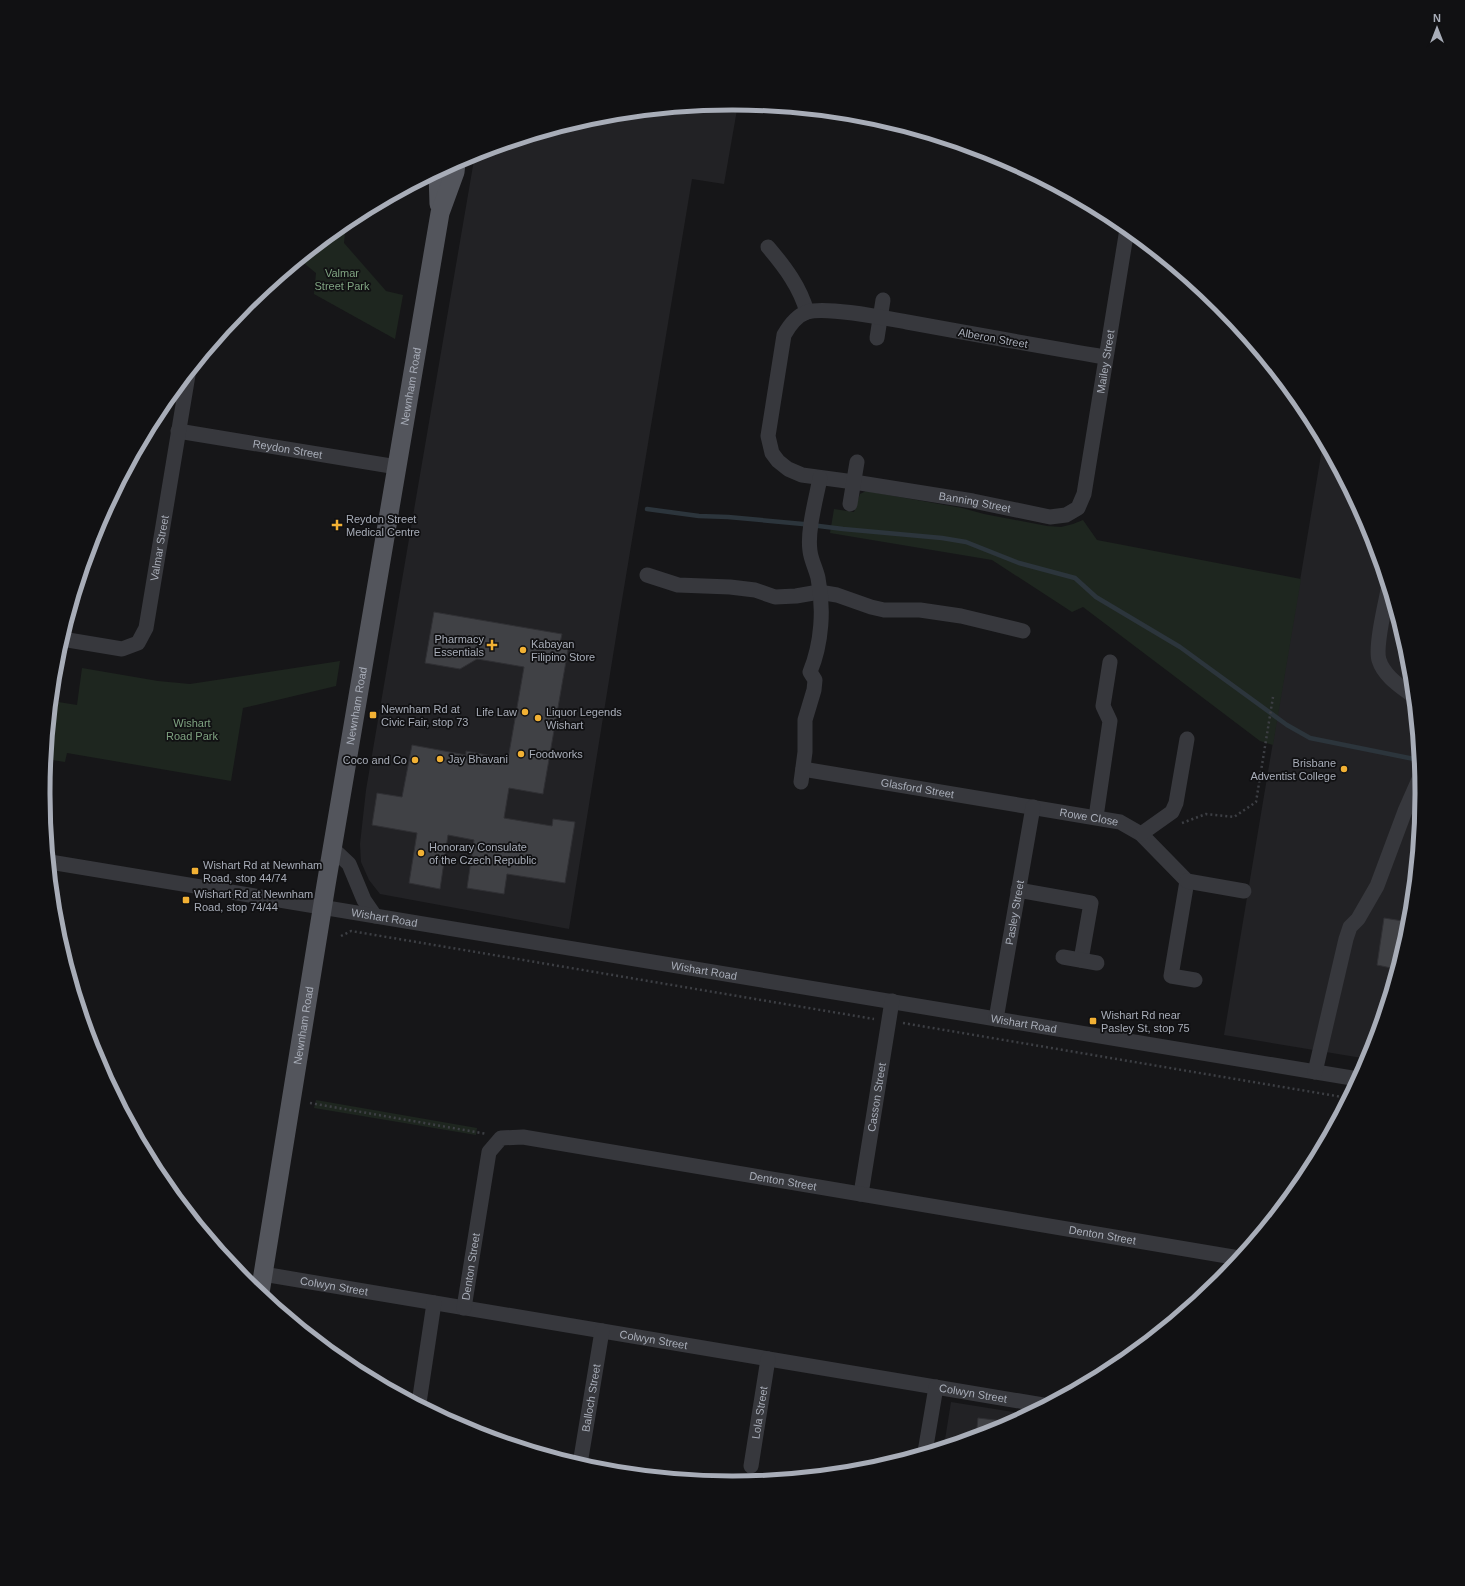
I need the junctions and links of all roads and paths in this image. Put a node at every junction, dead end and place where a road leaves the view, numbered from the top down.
1 (455, 169) edge
2 (438, 178) edge
3 (440, 213) junction
4 (1126, 236) edge
5 (768, 247) dead end
6 (884, 300) dead end
7 (807, 312) junction
8 (881, 318) junction
9 (877, 338) dead end
10 (1105, 357) junction
11 (186, 385) edge
12 (178, 431) junction
13 (856, 462) dead end
14 (397, 467) junction
15 (820, 478) junction
16 (854, 482) junction
17 (1084, 494) joint
18 (850, 504) dead end
19 (647, 575) dead end
20 (819, 592) junction
21 (1387, 598) edge
22 (1023, 631) dead end
23 (68, 640) edge
24 (1110, 662) dead end
25 (1407, 691) edge
26 (1273, 697) dead end
27 (1187, 740) dead end
28 (1415, 789) edge
29 (1033, 807) junction
30 (1096, 817) junction
31 (1180, 824) dead end
32 (1141, 834) junction
33 (332, 848) junction
34 (54, 863) edge
35 (1187, 881) junction
36 (1018, 890) junction
37 (1244, 891) dead end
38 (322, 907) junction
39 (374, 916) junction
40 (341, 936) dead end
41 (1063, 957) dead end
42 (1081, 960) junction
43 (1097, 963) dead end
44 (1195, 980) dead end
45 (892, 1001) junction
46 (996, 1018) junction
47 (877, 1019) dead end
48 (902, 1023) dead end
49 (1315, 1072) junction
50 (1352, 1078) edge
51 (1344, 1097) edge
52 (310, 1103) dead end
53 (501, 1138) junction
54 (861, 1194) junction
55 (1233, 1257) edge
56 (263, 1274) junction
57 (261, 1286) edge
58 (434, 1303) junction
59 (464, 1308) junction
60 (602, 1331) junction
61 (768, 1359) junction
62 (936, 1387) junction
63 (419, 1399) edge
64 (1036, 1404) edge
65 (926, 1447) edge
66 (581, 1458) edge
67 (751, 1466) dead end

1 - 3 main road, Newnham Road
2 - 3 main road, Newnham Road
3 - 14 main road, Newnham Road
4 - 10 street, Mailey Street
5 - 7 street
6 - 8 street
7 - 8 street, Alberon Street
7 - 15 street, Banning Street
8 - 9 street
8 - 10 street, Alberon Street
10 - 17 street, Mailey Street
11 - 12 street, Valmar Street
12 - 14 street, Reydon Street
12 - 23 street, Valmar Street
13 - 16 street
14 - 33 main road, Newnham Road
15 - 16 street, Banning Street
15 - 20 street
16 - 17 street, Banning Street
16 - 18 street
19 - 20 street
20 - 22 street
20 - 29 street, Glasford Street
21 - 25 street
24 - 30 street
26 - 31 path
27 - 32 street
28 - 49 street
29 - 30 street, Rowe Close
29 - 36 street, Pasley Street
30 - 32 street, Rowe Close
32 - 35 street, Rowe Close
33 - 38 main road, Newnham Road
33 - 39 street
34 - 38 street, Wishart Road
35 - 37 street
35 - 44 street
36 - 42 street
36 - 46 street, Pasley Street
38 - 39 street, Wishart Road
38 - 56 main road, Newnham Road
39 - 45 street, Wishart Road
40 - 47 path
41 - 42 street
42 - 43 street
45 - 46 street, Wishart Road
45 - 54 street, Casson Street
46 - 49 street, Wishart Road
48 - 51 path
49 - 50 street, Wishart Road
52 - 53 path
53 - 54 street, Denton Street
53 - 59 street, Denton Street
54 - 55 street, Denton Street
56 - 57 main road, Newnham Road
56 - 58 street, Colwyn Street
58 - 59 street, Colwyn Street
58 - 63 street
59 - 60 street, Colwyn Street
60 - 61 street, Colwyn Street
60 - 66 street, Balloch Street
61 - 62 street, Colwyn Street
61 - 67 street, Lola Street
62 - 64 street, Colwyn Street
62 - 65 street

